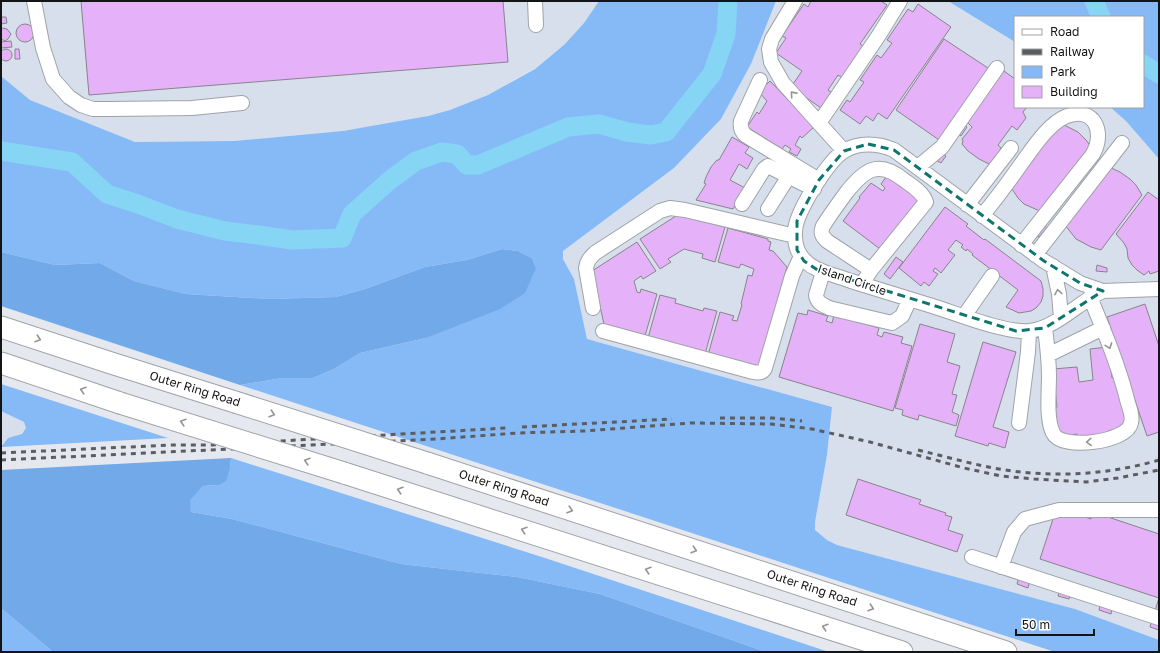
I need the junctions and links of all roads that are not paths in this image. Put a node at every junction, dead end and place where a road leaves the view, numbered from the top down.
1 (34, 1) edge
2 (535, 1) edge
3 (795, 1) edge
4 (900, 1) edge
5 (536, 25) dead end
6 (997, 68) dead end
7 (760, 80) dead end
8 (242, 103) dead end
9 (819, 123) junction
10 (1122, 143) dead end
11 (1011, 148) dead end
12 (844, 151) junction
13 (918, 167) junction
14 (789, 176) junction
15 (816, 184) junction
16 (742, 204) dead end
17 (967, 205) junction
18 (768, 209) dead end
19 (982, 216) junction
20 (795, 236) junction
21 (1021, 245) junction
22 (1035, 255) junction
23 (801, 256) junction
24 (1053, 266) junction
25 (872, 270) junction
26 (823, 272) junction
27 (992, 276) dead end
28 (862, 284) junction
29 (1158, 292) edge
30 (1096, 294) junction
31 (910, 299) junction
32 (593, 308) dead end
33 (964, 316) junction
34 (1061, 318) junction
35 (1, 327) edge
36 (1044, 328) junction
37 (1103, 328) junction
38 (603, 331) dead end
39 (1029, 331) junction
40 (1048, 355) junction
41 (1, 363) edge
42 (1019, 423) dead end
43 (1159, 510) edge
44 (972, 557) dead end
45 (1001, 567) junction
46 (1159, 618) edge
47 (902, 652) edge
48 (1006, 652) edge

1 - 8 street
2 - 5 street
9 -> 3 street
4 - 9 street
6 - 13 street
7 - 15 street
9 - 12 street
10 - 22 street
11 - 17 street
12 - 13 street
12 - 15 street
13 - 17 street
14 - 15 street
14 - 16 street
14 - 18 street
15 - 20 street
17 - 19 street
19 - 21 street
19 - 21 street
20 - 23 street
20 - 32 street
21 - 22 street
22 - 24 street
23 - 26 street, Island Circle
23 - 38 street
24 - 30 street
34 -> 24 street
25 - 25 street
25 - 28 street
26 - 28 street, Island Circle
26 - 31 street
27 - 33 street
28 - 31 street, Island Circle
29 - 30 street
30 - 34 street, Island Circle
30 - 37 street
31 - 33 street, Island Circle
33 - 39 street, Island Circle
34 - 36 street, Island Circle
35 -> 48 highway, Outer Ring Road, bridge
36 - 39 street, Island Circle
36 - 40 street
37 - 40 street
37 -> 40 street
39 - 42 street
47 -> 41 highway, bridge
43 - 45 street
44 - 45 street
45 - 46 street

